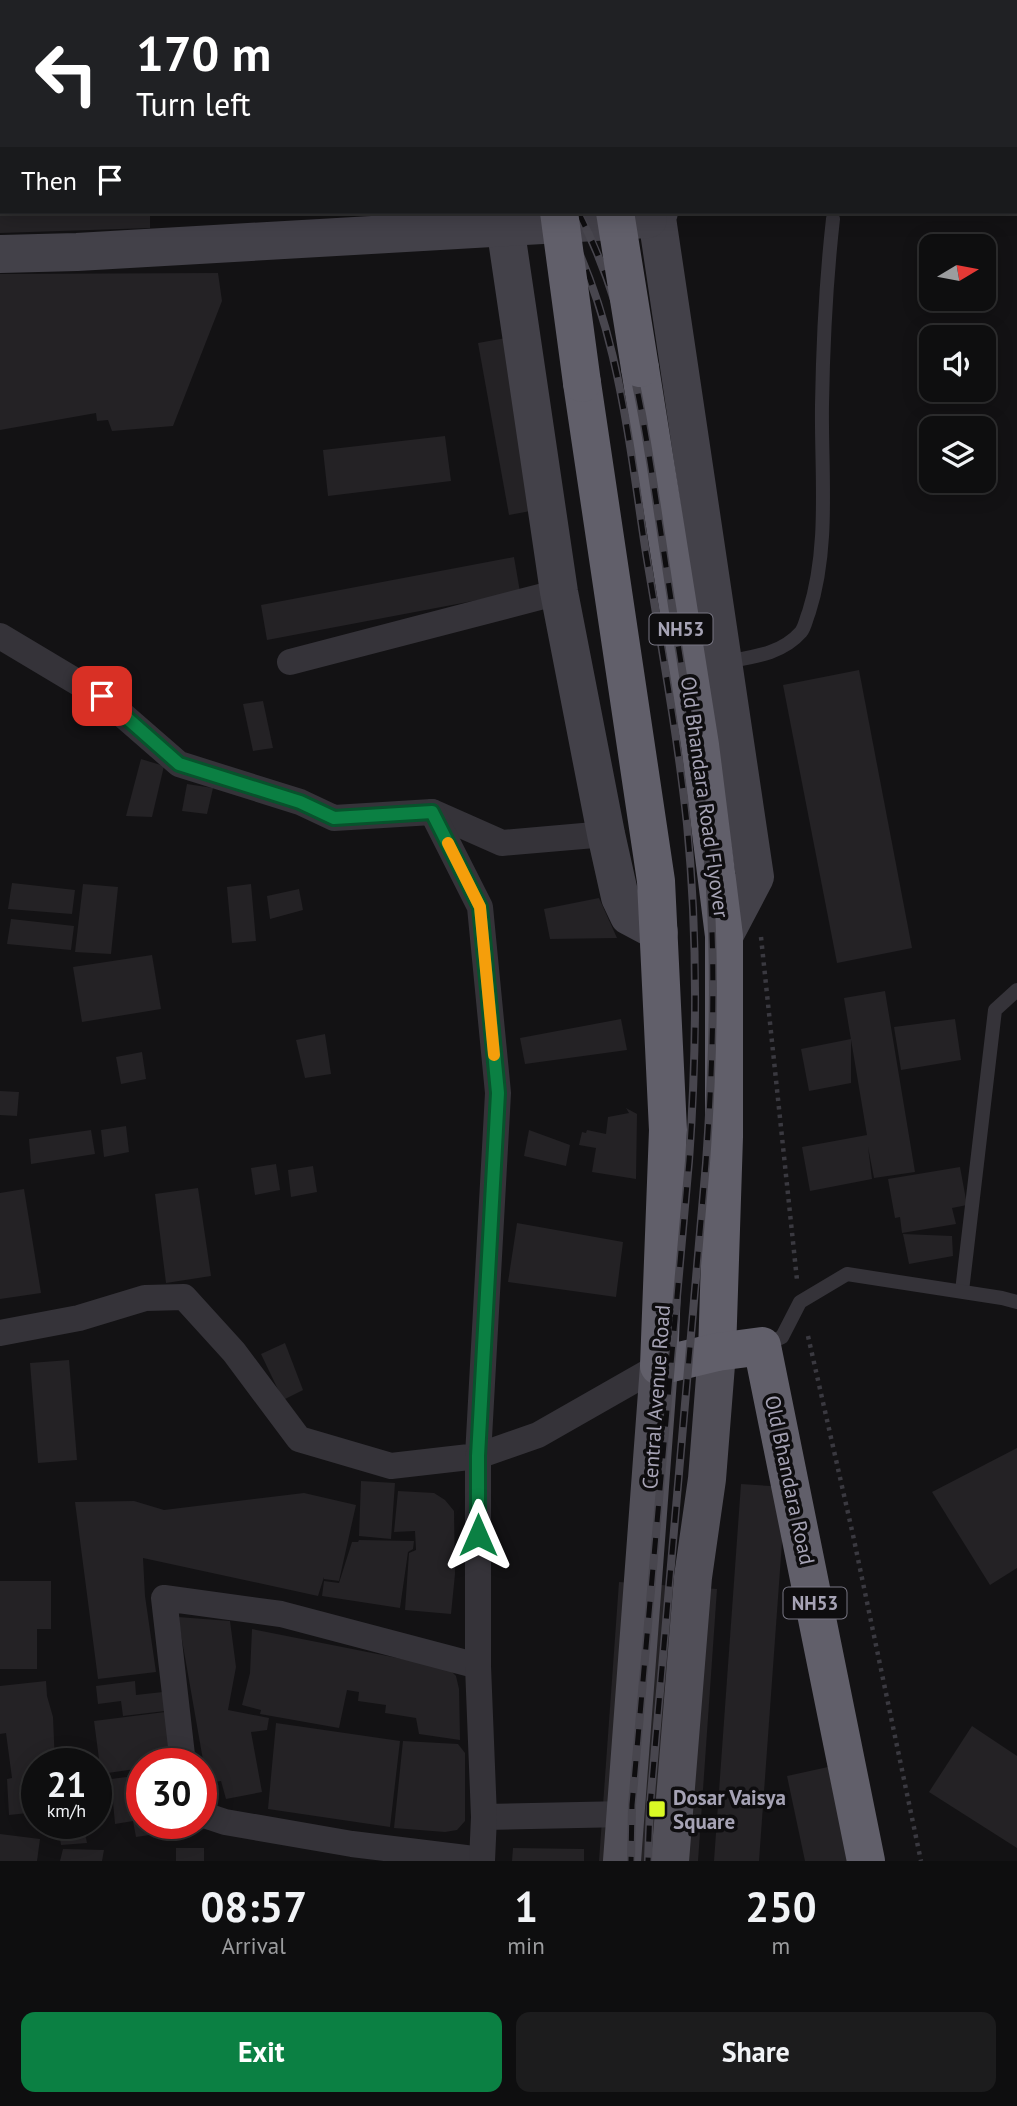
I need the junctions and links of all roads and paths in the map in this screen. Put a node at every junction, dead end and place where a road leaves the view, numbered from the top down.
1 (559, 214) edge
2 (615, 214) edge
3 (658, 215) edge
4 (504, 219) edge
5 (833, 219) dead end
6 (0, 254) edge
7 (559, 592) junction
8 (0, 636) edge
9 (723, 662) junction
10 (290, 663) dead end
11 (432, 812) junction
12 (606, 834) junction
13 (659, 932) junction
14 (742, 934) junction
15 (1017, 989) edge
16 (962, 1292) junction
17 (800, 1302) junction
18 (1017, 1302) edge
19 (0, 1333) edge
20 (762, 1346) junction
21 (717, 1352) junction
22 (659, 1366) junction
23 (478, 1456) junction
24 (478, 1665) junction
25 (181, 1748) edge
26 (626, 1814) junction
27 (484, 1817) junction
28 (217, 1819) edge
29 (482, 1860) edge
30 (622, 1861) edge
31 (670, 1861) edge
32 (866, 1861) edge
33 (921, 1861) edge

1 - 13 highway, NH53, bridge
2 - 14 highway, Old Bhandara Road Flyover / NH53, bridge
3 - 4 street
3 - 9 street
4 - 6 street
4 - 7 street
5 - 9 lane
7 - 10 street
7 - 12 street
8 - 11 street
9 - 14 street
11 - 12 street
11 - 23 street
12 - 13 street
13 - 22 highway, Central Avenue Road
14 - 17 path
14 - 21 highway, NH53
15 - 16 lane
16 - 17 lane
16 - 18 lane
17 - 20 lane
17 - 33 path
19 - 23 street
20 - 21 highway
20 - 32 highway, Old Bhandara Road / NH53
21 - 22 highway
21 - 31 main road
22 - 23 street
22 - 26 main road, Central Avenue Road
23 - 24 street
24 - 25 street
24 - 27 street
26 - 27 street
26 - 30 main road, Central Avenue Road
27 - 29 street
28 - 29 street

